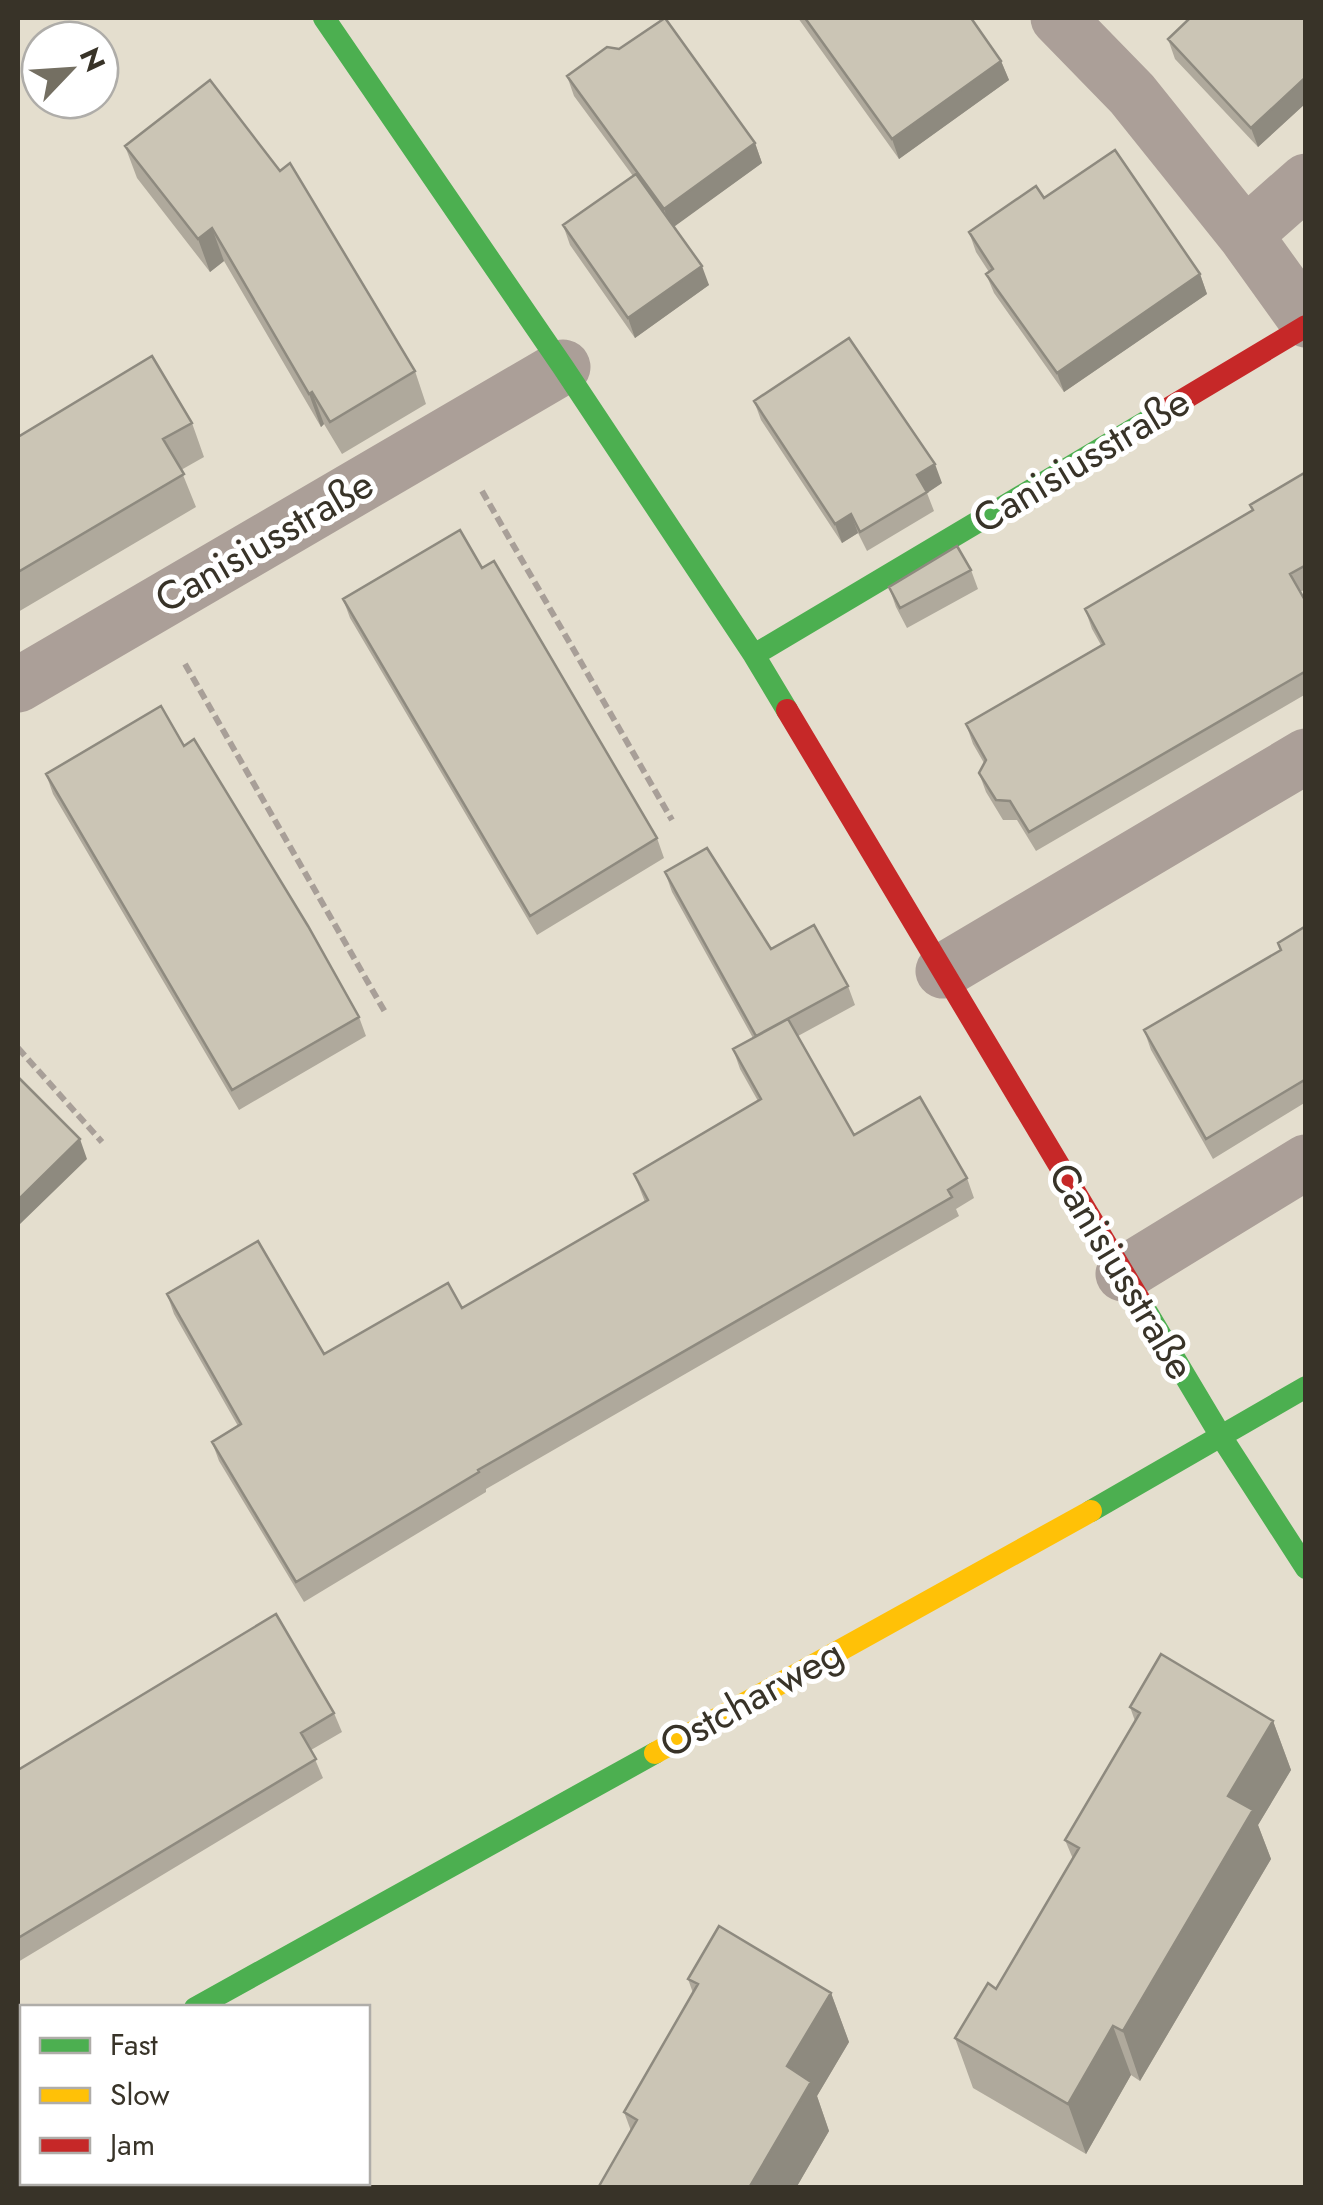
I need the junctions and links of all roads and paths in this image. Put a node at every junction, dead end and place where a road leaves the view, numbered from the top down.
1 (324, 18) edge
2 (1058, 18) edge
3 (1306, 181) edge
4 (1245, 235) junction
5 (1306, 323) edge
6 (562, 367) junction
7 (449, 434) junction
8 (152, 607) junction
9 (754, 655) junction
10 (18, 685) edge
11 (1306, 756) edge
12 (672, 820) dead end
13 (943, 972) junction
14 (385, 1012) dead end
15 (18, 1048) edge
16 (102, 1142) dead end
17 (1306, 1162) edge
18 (1123, 1274) junction
19 (1306, 1388) edge
20 (1222, 1438) junction
21 (1306, 1568) edge
22 (200, 2005) edge

1 - 6 street, Canisiusstraße
2 - 4 street, Canisiusstraße
3 - 4 street
4 - 5 street, Canisiusstraße
5 - 9 street, Canisiusstraße
6 - 7 street, Canisiusstraße
6 - 9 street, Canisiusstraße
7 - 8 street, Canisiusstraße
7 - 12 path
8 - 10 street, Canisiusstraße
8 - 14 path
9 - 13 street, Canisiusstraße
11 - 13 street
13 - 18 street, Canisiusstraße
15 - 16 path
17 - 18 street
18 - 20 street, Canisiusstraße
19 - 20 street, Ostcharweg
20 - 21 street, Canisiusstraße
20 - 22 street, Ostcharweg

